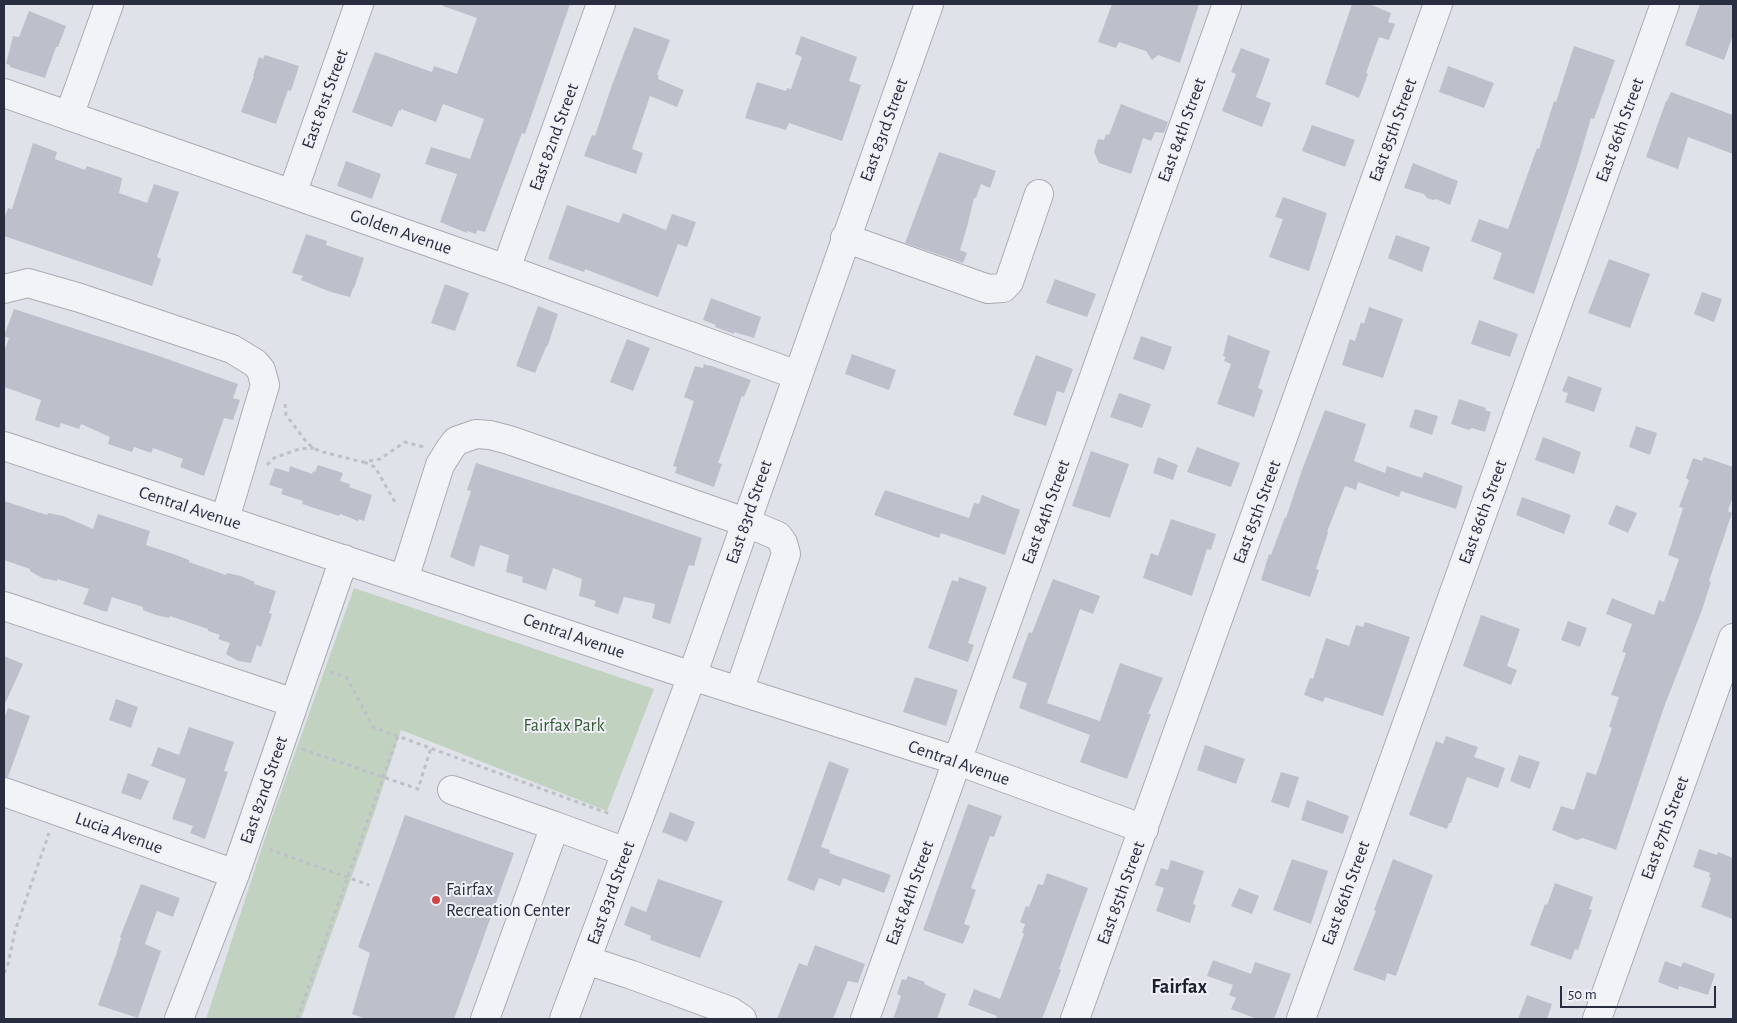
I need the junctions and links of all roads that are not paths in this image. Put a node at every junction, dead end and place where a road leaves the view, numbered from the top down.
1 (109, 4) edge
2 (359, 4) edge
3 (602, 4) edge
4 (929, 4) edge
5 (1227, 4) edge
6 (1438, 4) edge
7 (1665, 4) edge
8 (4, 93) edge
9 (69, 116) junction
10 (292, 194) junction
11 (1039, 194) dead end
12 (846, 238) junction
13 (506, 270) junction
14 (4, 289) edge
15 (797, 375) junction
16 (4, 446) edge
17 (225, 519) junction
18 (745, 522) junction
19 (344, 559) junction
20 (404, 579) junction
21 (4, 606) edge
22 (1733, 638) edge
23 (692, 676) junction
24 (740, 691) junction
25 (294, 703) junction
26 (958, 761) junction
27 (452, 790) dead end
28 (4, 792) edge
29 (556, 826) junction
30 (1144, 829) junction
31 (626, 852) junction
32 (235, 874) junction
33 (586, 960) junction
34 (179, 1019) edge
35 (486, 1019) edge
36 (564, 1019) edge
37 (742, 1019) edge
38 (865, 1019) edge
39 (1076, 1019) edge
40 (1301, 1019) edge
41 (1597, 1019) edge

1 - 9 street
2 - 10 street, East 81st Street
3 - 13 street, East 82nd Street
4 - 12 street, East 83rd Street
5 - 26 street, East 84th Street
6 - 30 street, East 85th Street
7 - 40 street, East 86th Street
8 - 9 street, Golden Avenue
9 - 10 street, Golden Avenue
10 - 13 street, Golden Avenue
11 - 12 street
12 - 15 street, East 83rd Street
13 - 15 street, Golden Avenue
14 - 17 street
15 - 18 street, East 83rd Street
16 - 17 street, Central Avenue
17 - 19 street, Central Avenue
18 - 20 street
18 - 23 street, East 83rd Street
18 - 24 street
19 - 20 street, Central Avenue
19 - 25 street, East 82nd Street
20 - 23 street, Central Avenue
21 - 25 street
22 - 41 street, East 87th Street
23 - 24 street, Central Avenue
23 - 31 street, East 83rd Street
24 - 26 street, Central Avenue
25 - 32 street, East 82nd Street
26 - 30 street, Central Avenue
26 - 38 street, East 84th Street
27 - 29 street
28 - 32 street, Lucia Avenue
29 - 31 street
29 - 35 street
30 - 39 street, East 85th Street
31 - 33 street, East 83rd Street
32 - 34 street, East 82nd Street
33 - 36 street, East 83rd Street
33 - 37 street

